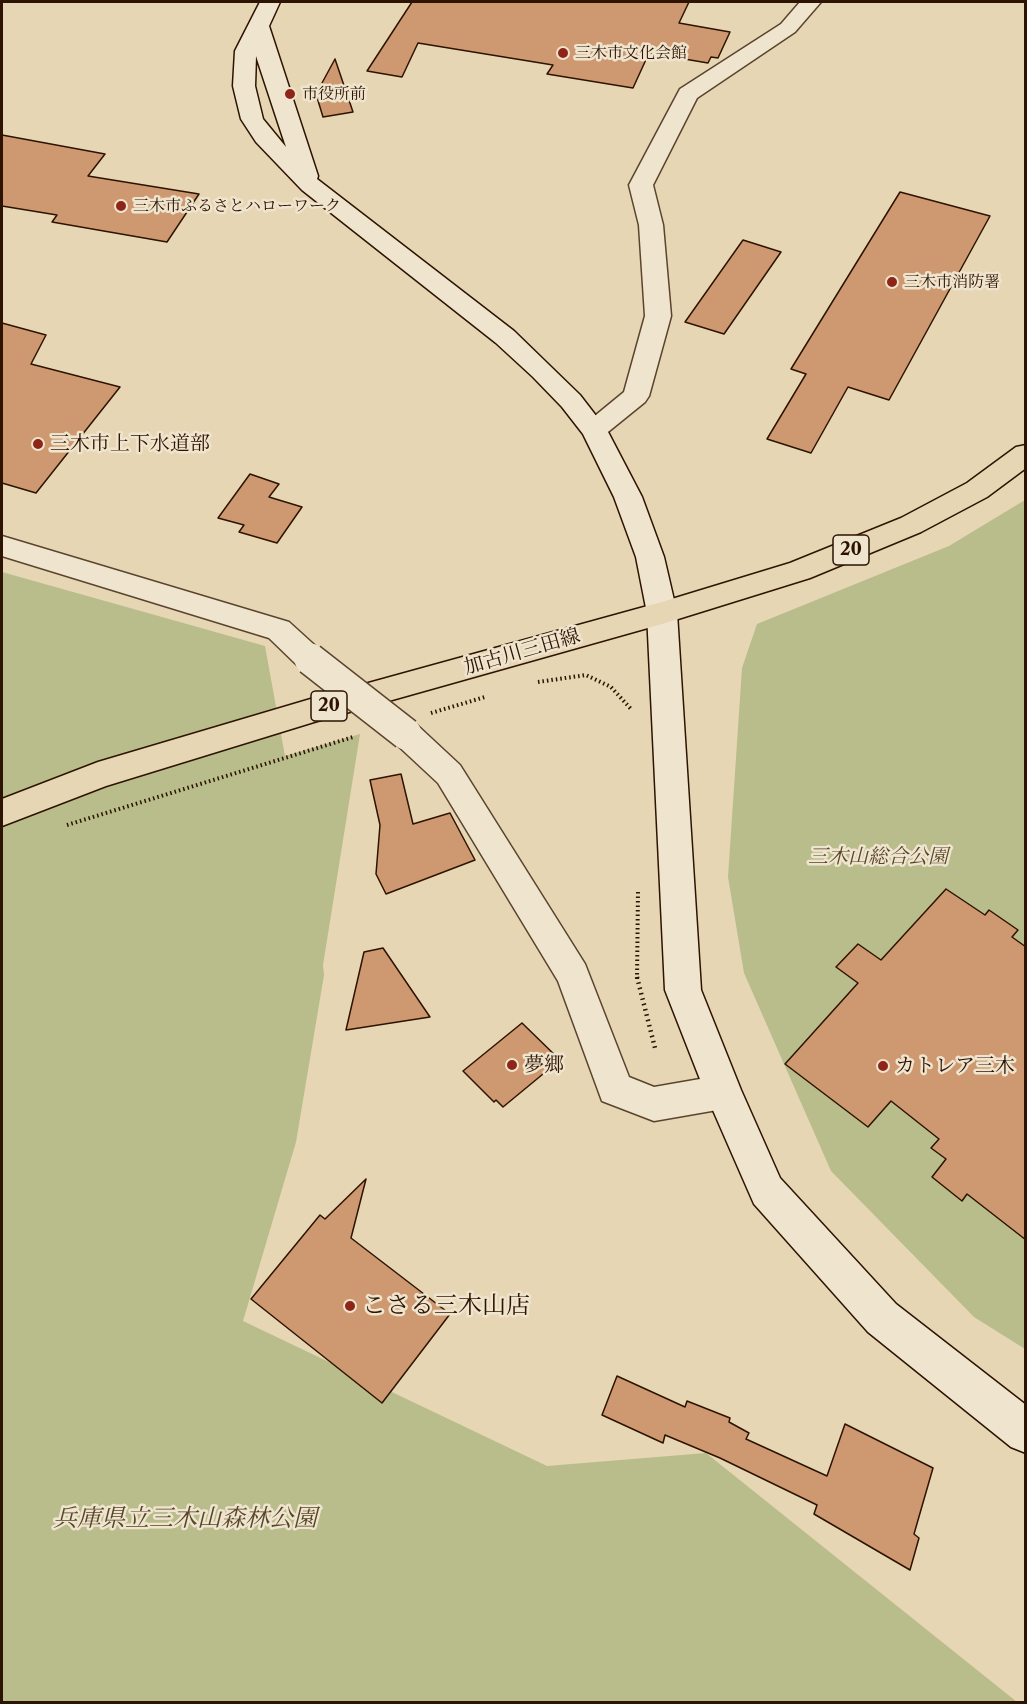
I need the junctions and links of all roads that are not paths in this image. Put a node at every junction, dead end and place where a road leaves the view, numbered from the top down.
1 (270, 2) edge
2 (811, 2) edge
3 (258, 24) junction
4 (310, 185) junction
5 (594, 430) junction
6 (1026, 454) edge
7 (2, 546) edge
8 (662, 613) junction
9 (2, 813) edge
10 (723, 1092) junction
11 (1026, 1432) edge

1 - 3 street
2 - 5 street
3 - 4 street
3 - 4 street
4 - 5 street
5 - 8 street
6 - 8 main road, 加古川三田線 / 20
7 - 10 street, bridge
8 - 9 main road, 加古川三田線 / 20
8 - 10 street
10 - 11 street

